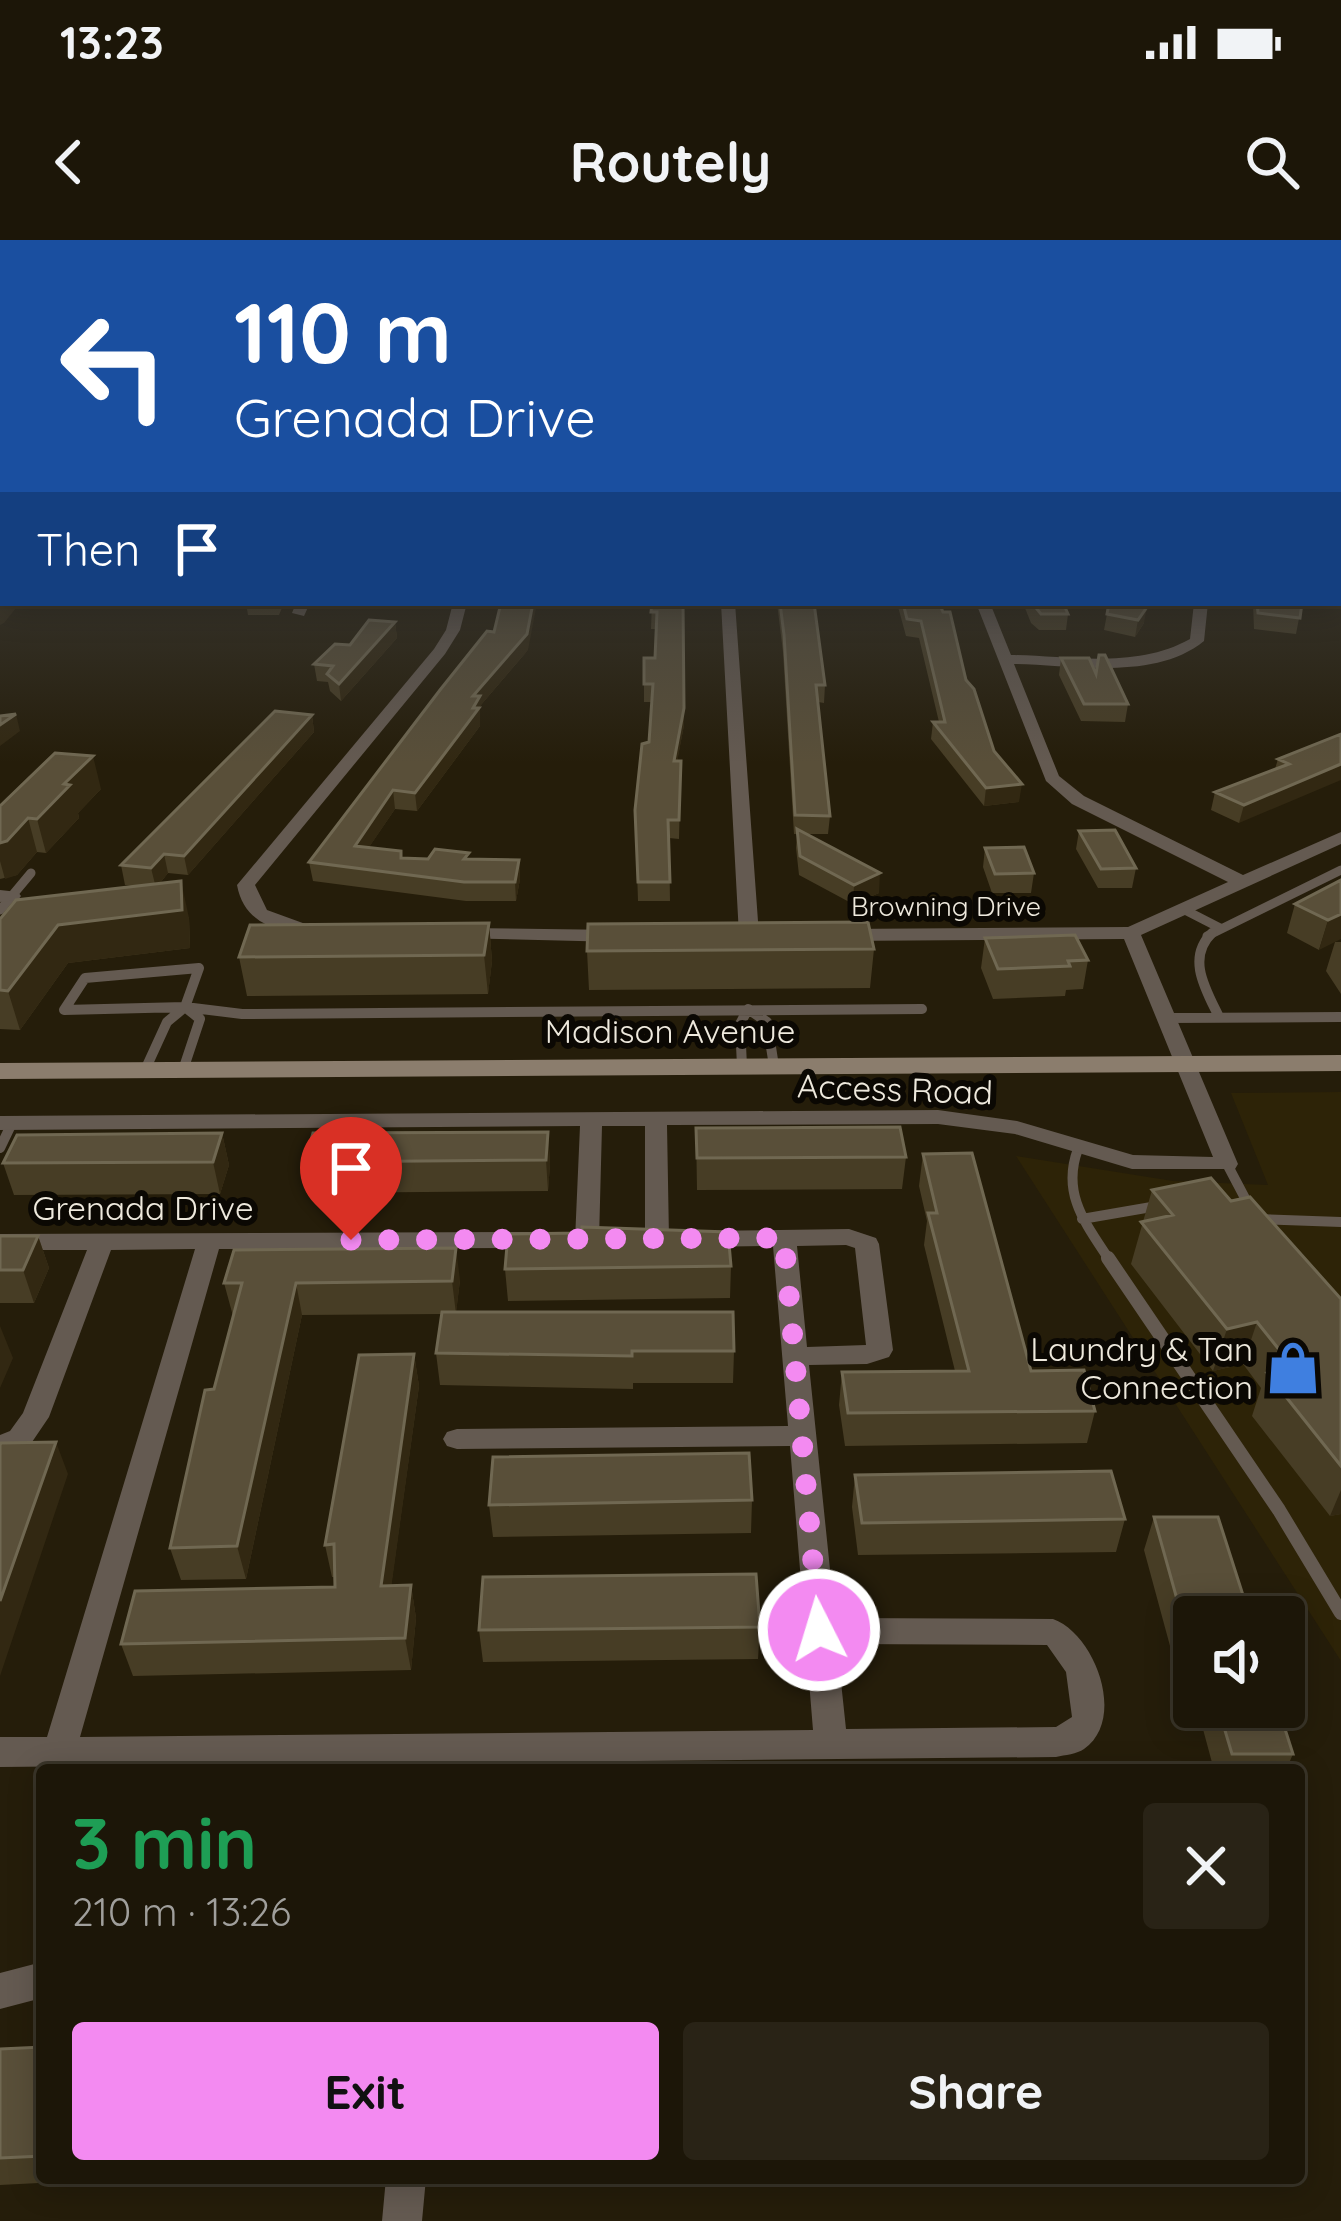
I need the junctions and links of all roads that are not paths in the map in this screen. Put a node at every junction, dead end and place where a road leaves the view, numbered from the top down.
1 (459, 606) edge
2 (728, 606) edge
3 (983, 606) edge
4 (1201, 606) edge
5 (1004, 659) junction
6 (1341, 837) edge
7 (1341, 870) edge
8 (31, 874) dead end
9 (1243, 882) junction
10 (4, 901) edge
11 (1183, 909) junction
12 (1220, 928) junction
13 (324, 930) edge
14 (1131, 933) junction
15 (443, 934) edge
16 (726, 935) edge
17 (749, 935) junction
18 (773, 935) edge
19 (820, 935) edge
20 (632, 936) edge
21 (185, 1007) junction
22 (748, 1009) junction
23 (922, 1009) dead end
24 (1219, 1017) junction
25 (1341, 1017) edge
26 (1167, 1018) junction
27 (1341, 1063) edge
28 (1188, 1064) junction
29 (742, 1066) junction
30 (774, 1066) junction
31 (145, 1070) junction
32 (183, 1070) junction
33 (0, 1071) edge
34 (591, 1118) junction
35 (656, 1118) junction
36 (6, 1123) edge
37 (0, 1148) edge
38 (1078, 1149) junction
39 (1227, 1164) junction
40 (1228, 1203) edge
41 (1188, 1204) edge
42 (1248, 1204) junction
43 (1082, 1219) junction
44 (1256, 1219) junction
45 (1341, 1222) edge
46 (784, 1238) junction
47 (1270, 1238) edge
48 (210, 1240) junction
49 (622, 1240) junction
50 (102, 1241) junction
51 (0, 1242) edge
52 (795, 1356) junction
53 (803, 1436) junction
54 (457, 1438) dead end
55 (0, 1446) edge
56 (1341, 1613) edge
57 (819, 1630) junction
58 (831, 1745) junction
59 (58, 1751) junction
60 (0, 1752) edge
61 (446, 1759) edge
62 (118, 1760) edge
63 (36, 1981) edge
64 (0, 1991) edge
65 (405, 2184) edge
66 (402, 2221) edge

1 - 13 street
2 - 17 street
3 - 5 street
4 - 5 street
5 - 9 street
6 - 9 street
7 - 12 lane
8 - 10 lane
9 - 11 street
11 - 12 lane
11 - 14 street
12 - 24 lane
14 - 19 street, Browning Drive
14 - 26 street
15 - 20 street
16 - 17 street
17 - 18 street
21 - 21 lane
21 - 22 lane
21 - 31 lane
21 - 32 lane
22 - 23 lane
22 - 29 lane
22 - 30 lane
24 - 25 lane
24 - 26 lane
26 - 28 street
27 - 28 main road, Madison Avenue
28 - 30 main road, Madison Avenue
28 - 39 street
29 - 30 main road, Madison Avenue
29 - 32 main road, Madison Avenue
31 - 32 main road, Madison Avenue
31 - 33 main road, Madison Avenue
34 - 35 street, Access Road
34 - 36 street, Access Road
34 - 49 street
35 - 38 street, Access Road
35 - 49 street
36 - 37 lane
38 - 39 street, Access Road
38 - 43 lane
39 - 42 lane
40 - 42 lane
41 - 43 lane
42 - 44 lane
43 - 56 lane
44 - 45 lane
44 - 47 lane
46 - 49 street, Grenada Drive
46 - 52 street
46 - 52 street, Grenada Drive
48 - 49 street, Grenada Drive
48 - 50 street, Grenada Drive
48 - 59 street
50 - 51 street, Grenada Drive
50 - 55 street
52 - 53 street
53 - 54 street
53 - 57 street
57 - 58 street
57 - 58 street
58 - 61 street
59 - 60 street
59 - 62 street
61 - 62 street
63 - 64 street
65 - 66 street

